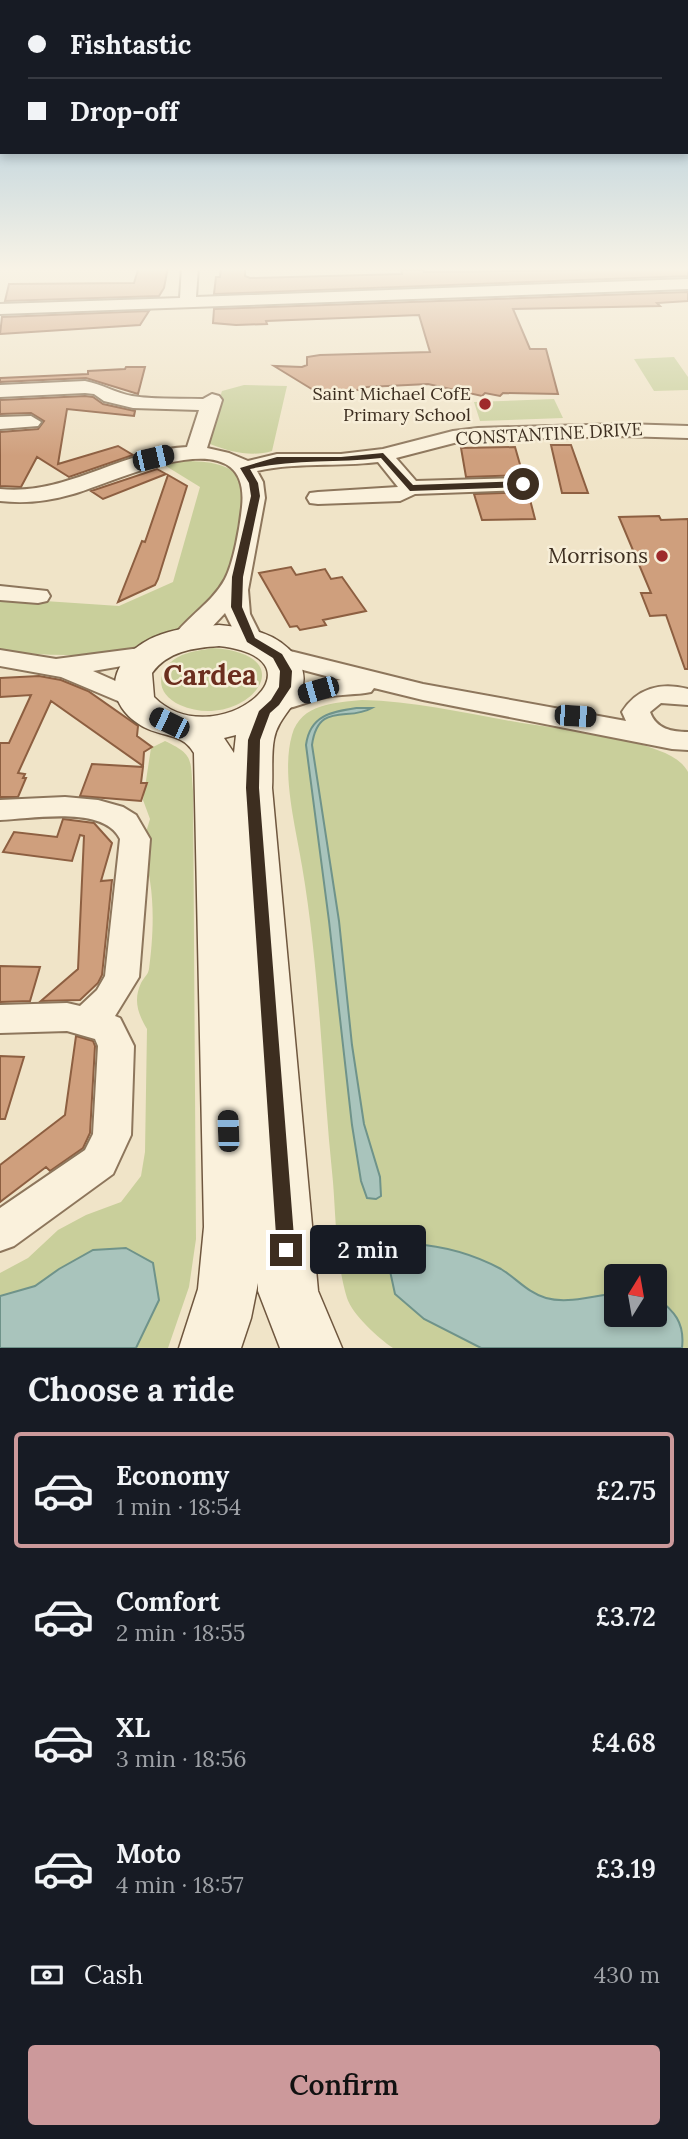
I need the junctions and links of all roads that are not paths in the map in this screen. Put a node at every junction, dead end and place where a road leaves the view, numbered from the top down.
1 (0, 391) edge
2 (211, 402) joint
3 (32, 422) dead end
4 (0, 423) edge
5 (688, 432) edge
6 (195, 453) junction
7 (383, 455) junction
8 (244, 468) junction
9 (523, 484) dead end
10 (410, 488) junction
11 (0, 495) edge
12 (317, 498) dead end
13 (237, 577) junction
14 (0, 593) edge
15 (38, 596) dead end
16 (185, 638) junction
17 (264, 648) junction
18 (148, 655) junction
19 (0, 658) edge
20 (37, 662) junction
21 (423, 692) junction
22 (688, 697) edge
23 (136, 701) junction
24 (639, 705) junction
25 (270, 707) junction
26 (555, 715) junction
27 (192, 727) junction
28 (654, 735) junction
29 (688, 741) edge
30 (0, 810) edge
31 (0, 1019) edge
32 (87, 1022) junction
33 (0, 1232) edge
34 (210, 1348) edge
35 (311, 1348) edge

1 - 2 street
2 - 6 street
3 - 4 street
5 - 7 street, CONSTANTINE DRIVE
6 - 8 street
6 - 11 street
7 - 8 street, CONSTANTINE DRIVE
7 - 10 street
8 - 13 street
9 - 10 street
10 - 12 street
13 - 16 street
13 - 17 street
14 - 15 street
16 - 17 street
16 - 18 street
17 - 21 street
17 - 25 street
18 - 20 street
18 - 23 street
19 - 20 street
20 - 23 street
21 - 25 street
21 - 26 street
22 - 24 street
23 - 27 street
24 - 26 street
24 - 28 street
25 - 27 street
25 - 35 street
26 - 28 street
27 - 34 street
28 - 29 street
30 - 32 street
31 - 32 street
32 - 33 street

